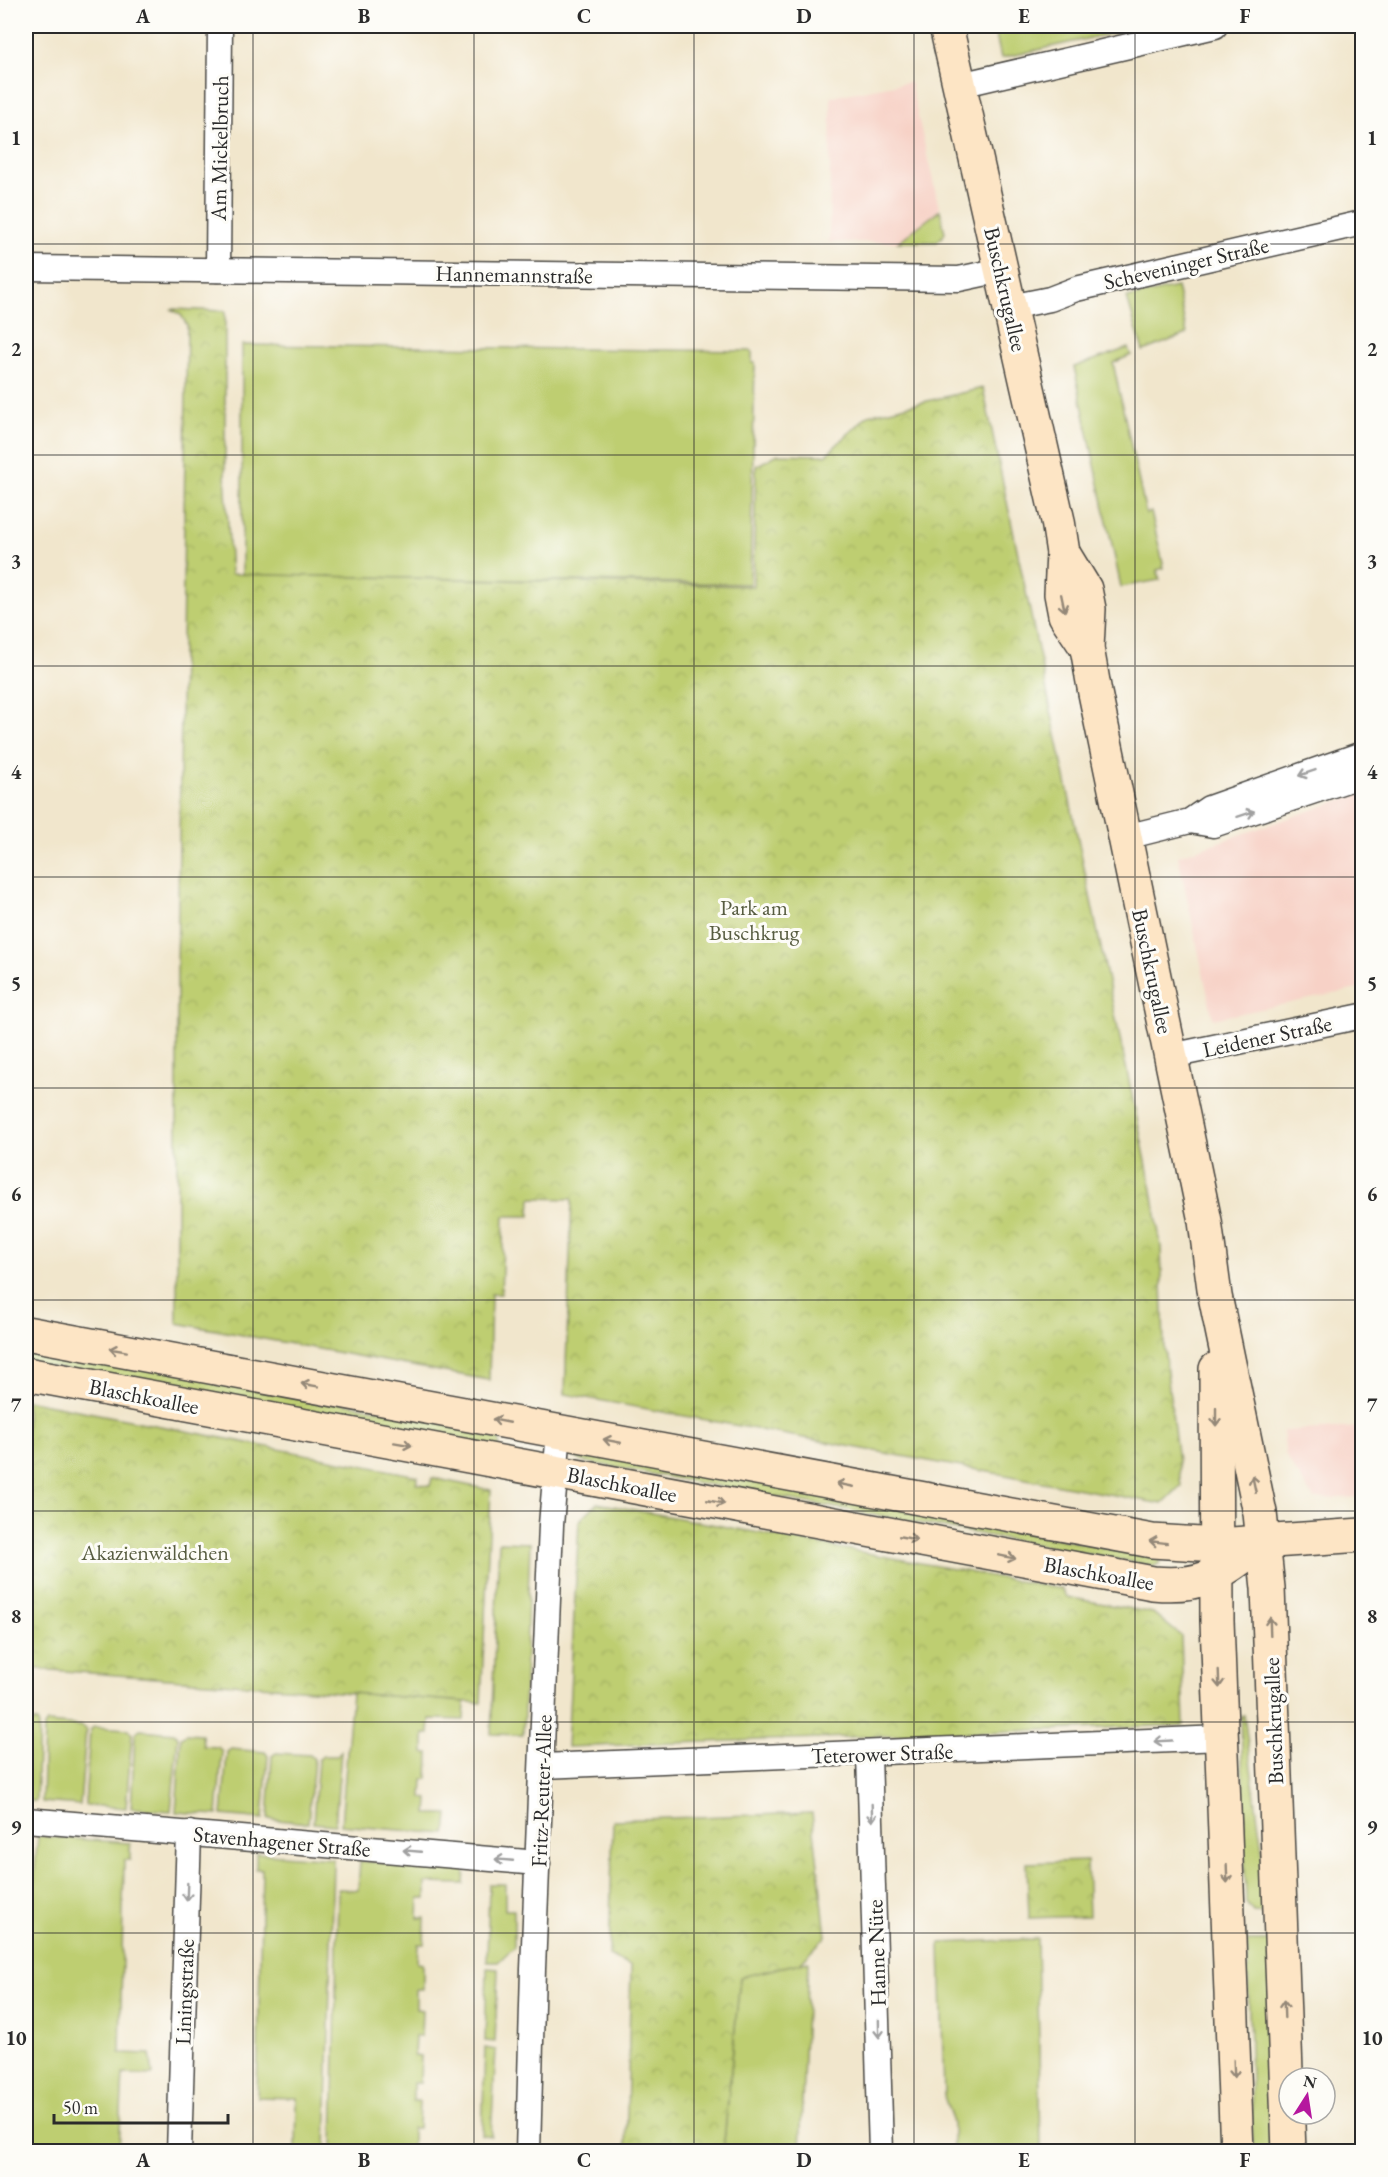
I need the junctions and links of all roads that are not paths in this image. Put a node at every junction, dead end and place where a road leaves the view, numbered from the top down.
1 (220, 26) edge
2 (946, 26) edge
3 (1215, 26) edge
4 (960, 85) junction
5 (1362, 223) edge
6 (26, 268) edge
7 (218, 270) junction
8 (1001, 270) junction
9 (1010, 307) junction
10 (1362, 754) edge
11 (1362, 775) edge
12 (1190, 820) junction
13 (1126, 837) junction
14 (1362, 1016) edge
15 (1171, 1056) junction
16 (1215, 1296) junction
17 (26, 1333) edge
18 (26, 1374) edge
19 (559, 1431) junction
20 (555, 1472) junction
21 (1362, 1535) edge
22 (1264, 1541) junction
23 (1217, 1560) junction
24 (1222, 1738) junction
25 (869, 1755) junction
26 (543, 1766) junction
27 (26, 1820) edge
28 (189, 1833) junction
29 (538, 1863) junction
30 (1280, 1924) junction
31 (1228, 1925) junction
32 (179, 2151) edge
33 (528, 2151) edge
34 (881, 2151) edge
35 (1237, 2151) edge
36 (1289, 2151) edge

1 - 7 street, Am Mickelbruch
2 - 4 main road, Buschkrugallee
3 - 4 street
4 - 8 main road, Buschkrugallee
5 - 9 street, Scheveninger Straße
6 - 7 street, Hannemannstraße
7 - 8 street, Hannemannstraße
8 - 9 main road, Buschkrugallee
9 - 13 main road, Buschkrugallee
10 -> 12 street
12 -> 11 street
12 - 13 street
13 - 15 main road, Buschkrugallee
14 - 15 street, Leidener Straße
15 - 16 main road, Buschkrugallee
22 -> 16 main road, Buschkrugallee
16 -> 23 main road, Buschkrugallee
19 -> 17 main road, Blaschkoallee
18 -> 20 main road, Blaschkoallee
19 - 20 street, Fritz-Reuter-Allee
23 -> 19 main road, Blaschkoallee
20 -> 23 main road, Blaschkoallee
20 - 26 street, Fritz-Reuter-Allee
21 - 22 main road
22 - 23 main road
30 -> 22 main road, Buschkrugallee
23 -> 24 main road, Buschkrugallee
24 -> 25 street, Teterower Straße
24 -> 31 main road, Buschkrugallee
25 - 26 street, Teterower Straße
25 -> 34 street, Hanne Nüte
26 - 29 street, Fritz-Reuter-Allee
27 - 28 street, Stavenhagener Straße
29 -> 28 street, Stavenhagener Straße
28 -> 32 street, Liningstraße
29 - 33 street, Fritz-Reuter-Allee
30 - 31 main road
36 -> 30 main road, Buschkrugallee
31 -> 35 main road, Buschkrugallee

